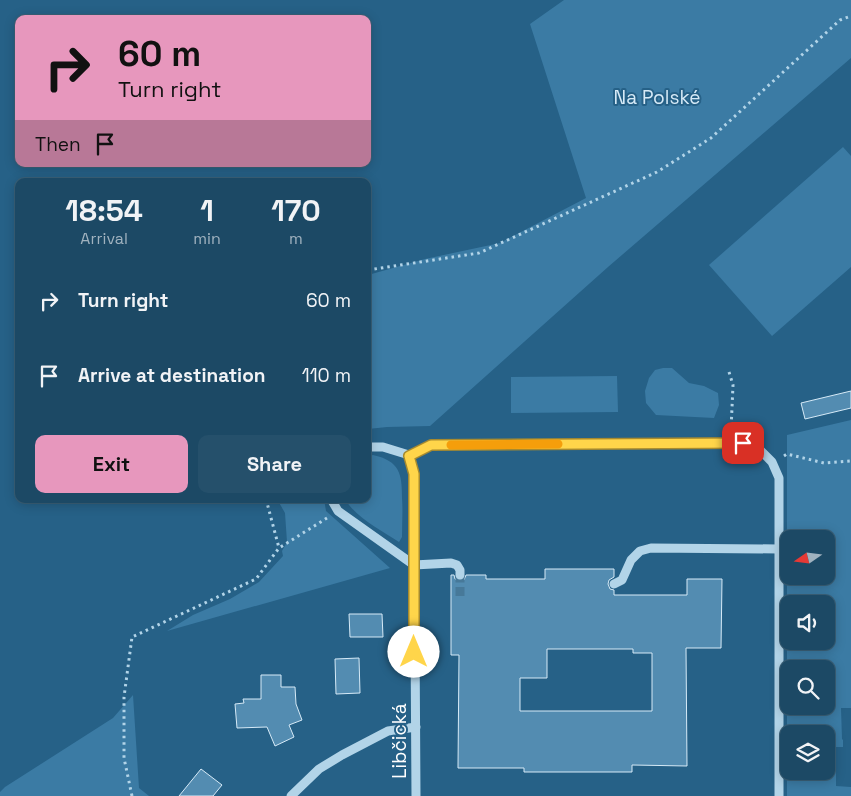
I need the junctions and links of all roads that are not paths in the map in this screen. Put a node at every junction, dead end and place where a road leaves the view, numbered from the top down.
1 (371, 447) edge
2 (409, 456) junction
3 (334, 503) edge
4 (778, 549) junction
5 (414, 565) junction
6 (460, 575) dead end
7 (614, 584) dead end
8 (416, 727) junction
9 (291, 796) edge
10 (416, 796) edge
11 (779, 796) edge

1 - 2 street
2 - 4 street
2 - 5 street, Libčická
3 - 5 street
4 - 7 street
4 - 11 street
5 - 6 street
5 - 8 street, Libčická
8 - 9 street
8 - 10 street, Libčická

